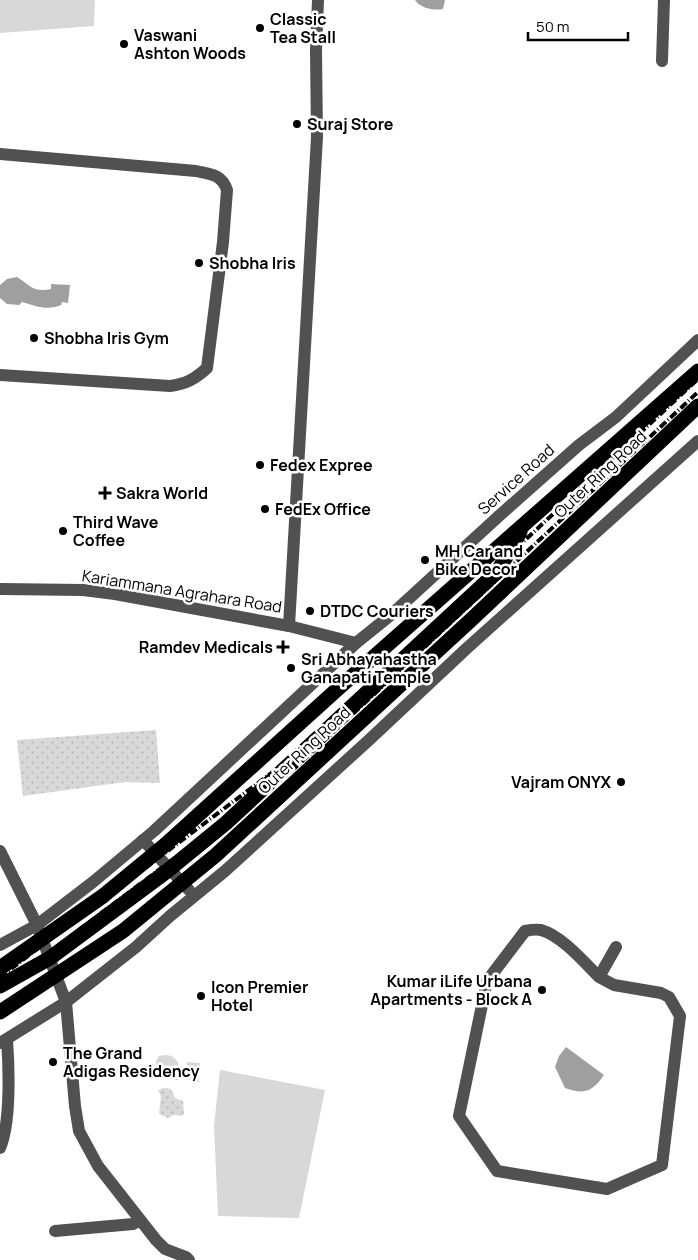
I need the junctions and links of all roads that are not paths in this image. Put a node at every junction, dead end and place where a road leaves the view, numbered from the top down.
1 (318, 0) edge
2 (664, 0) edge
3 (662, 61) dead end
4 (0, 154) edge
5 (698, 340) edge
6 (698, 371) edge
7 (0, 375) edge
8 (698, 406) edge
9 (698, 441) edge
10 (526, 522) junction
11 (0, 589) edge
12 (289, 626) junction
13 (356, 643) junction
14 (143, 840) junction
15 (0, 851) edge
16 (170, 869) junction
17 (194, 896) junction
18 (37, 925) junction
19 (0, 945) edge
20 (616, 947) dead end
21 (50, 958) junction
22 (0, 968) edge
23 (599, 976) junction
24 (0, 986) edge
25 (66, 1002) junction
26 (0, 1012) edge
27 (3, 1041) edge
28 (0, 1148) edge
29 (140, 1220) junction
30 (55, 1231) dead end
31 (189, 1260) edge

1 - 12 street
2 - 3 street
4 - 7 street
5 - 13 street, Service Road
6 - 10 highway, Outer Ring Road
8 - 26 highway, Outer Ring Road
9 - 17 street
10 - 16 highway
10 - 22 highway, Outer Ring Road
11 - 12 street, Kariammana Agrahara Road
12 - 13 street, Kariammana Agrahara Road
13 - 14 street, Service Road
14 - 16 street
14 - 18 street, Service Road
15 - 18 street
16 - 17 street
16 - 21 highway
17 - 25 street
18 - 19 street, Service Road
18 - 21 street
20 - 23 street
21 - 24 highway
21 - 25 street
23 - 23 street
25 - 27 street
25 - 29 street
27 - 28 street
29 - 30 street
29 - 31 street

